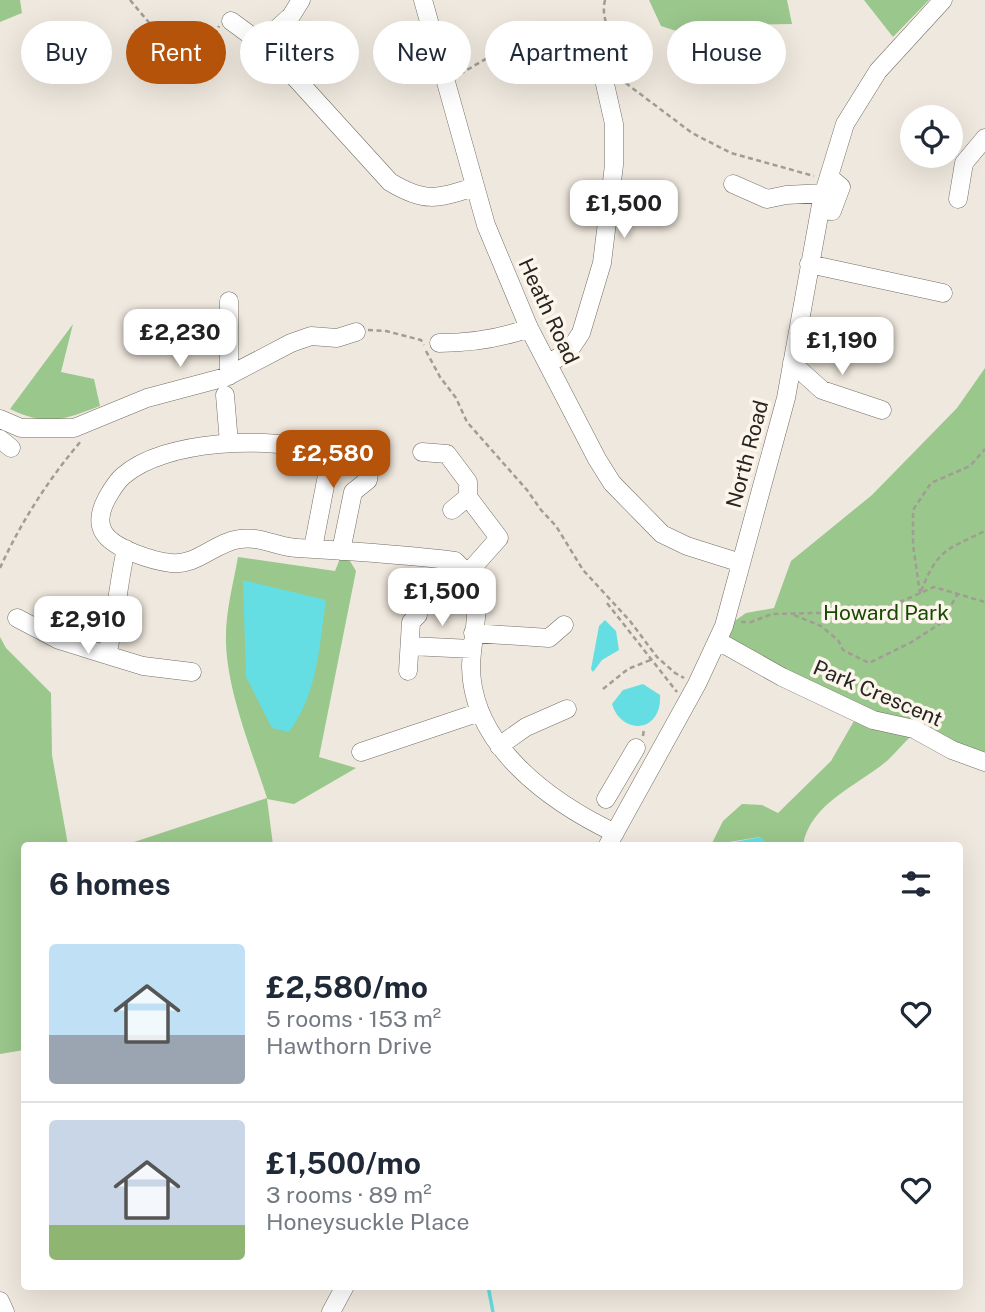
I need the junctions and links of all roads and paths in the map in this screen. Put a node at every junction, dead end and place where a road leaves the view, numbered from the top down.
1 (130, 0) edge
2 (301, 0) edge
3 (424, 0) edge
4 (605, 0) edge
5 (943, 0) edge
6 (231, 21) joint
7 (285, 21) edge
8 (429, 21) edge
9 (604, 21) edge
10 (240, 28) edge
11 (299, 84) edge
12 (445, 84) edge
13 (605, 84) edge
14 (627, 84) edge
15 (985, 138) edge
16 (733, 184) dead end
17 (474, 187) junction
18 (824, 194) junction
19 (958, 199) dead end
20 (809, 264) junction
21 (943, 293) dead end
22 (229, 301) dead end
23 (529, 328) junction
24 (356, 332) joint
25 (439, 343) dead end
26 (792, 363) junction
27 (548, 365) junction
28 (229, 376) junction
29 (225, 395) dead end
30 (882, 410) dead end
31 (0, 419) edge
32 (85, 437) dead end
33 (374, 441) dead end
34 (229, 443) junction
35 (985, 449) edge
36 (422, 452) dead end
37 (468, 498) junction
38 (452, 510) dead end
39 (985, 531) edge
40 (313, 548) junction
41 (126, 549) junction
42 (341, 551) junction
43 (741, 564) junction
44 (0, 568) edge
45 (467, 574) junction
46 (920, 594) junction
47 (957, 595) junction
48 (985, 602) edge
49 (607, 603) dead end
50 (793, 614) junction
51 (418, 615) dead end
52 (17, 618) dead end
53 (564, 625) dead end
54 (721, 633) junction
55 (472, 641) junction
56 (410, 646) junction
57 (107, 655) junction
58 (653, 659) junction
59 (408, 671) dead end
60 (192, 672) dead end
61 (603, 689) dead end
62 (693, 692) junction
63 (567, 709) dead end
64 (480, 712) junction
65 (499, 746) junction
66 (636, 748) dead end
67 (361, 752) dead end
68 (985, 762) edge
69 (625, 768) junction
70 (645, 780) junction
71 (606, 799) dead end
72 (612, 839) edge
73 (343, 1290) edge
74 (0, 1301) edge
75 (5, 1312) edge
76 (331, 1312) edge

1 - 6 path
2 - 7 street
3 - 8 street, Heath Road
4 - 9 path
5 - 18 street, North Road
6 - 10 street
11 - 17 street
12 - 17 street, Heath Road
13 - 27 street
14 - 18 path
15 - 19 street
16 - 18 street
17 - 23 street, Heath Road
18 - 20 street, North Road
20 - 21 street
20 - 26 street, North Road
22 - 28 street
23 - 25 street
23 - 27 street, Heath Road
24 - 28 street
24 - 62 path
26 - 30 street
26 - 43 street, North Road
27 - 43 street, Heath Road
28 - 31 street
29 - 34 street
32 - 44 path
33 - 42 street
34 - 40 street
34 - 41 street
35 - 46 path
36 - 37 street
37 - 38 street
37 - 45 street
39 - 46 path
40 - 41 street
40 - 42 street
41 - 57 street
42 - 45 street
43 - 54 street, North Road
45 - 55 street
46 - 47 path
46 - 50 path
47 - 48 path
47 - 50 path
49 - 58 path
50 - 54 path
51 - 56 street
52 - 57 street
53 - 55 street
54 - 62 street, North Road
54 - 68 street, Park Crescent
55 - 56 street
55 - 64 street
56 - 59 street
57 - 60 street
58 - 61 path
58 - 62 path
62 - 70 street, North Road
63 - 65 street
64 - 65 street
64 - 67 street
65 - 72 street
66 - 69 street
69 - 70 street
69 - 71 street
70 - 72 street, North Road
73 - 76 street
74 - 75 street

